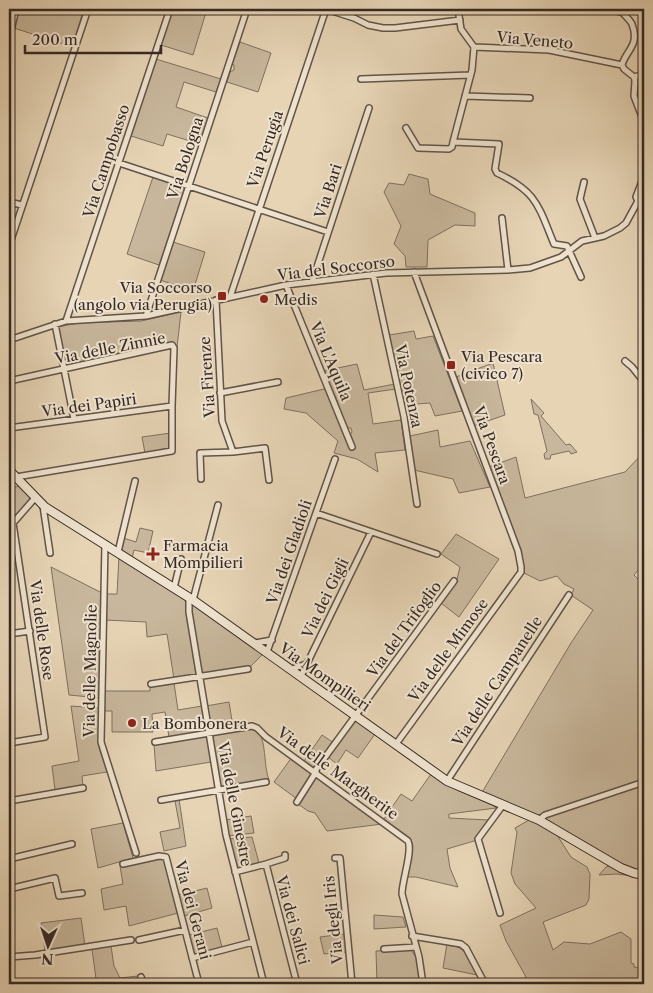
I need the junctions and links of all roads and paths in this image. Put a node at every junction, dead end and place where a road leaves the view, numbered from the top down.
1 (16, 9) edge
2 (88, 9) edge
3 (170, 9) edge
4 (248, 9) edge
5 (326, 9) edge
6 (458, 9) edge
7 (607, 9) edge
8 (620, 10) edge
9 (460, 20) junction
10 (9, 39) edge
11 (474, 47) junction
12 (622, 66) junction
13 (644, 74) edge
14 (470, 75) junction
15 (634, 77) junction
16 (362, 79) dead end
17 (465, 96) junction
18 (530, 98) dead end
19 (369, 108) dead end
20 (406, 128) dead end
21 (644, 138) edge
22 (453, 142) junction
23 (119, 163) junction
24 (644, 176) edge
25 (584, 182) dead end
26 (189, 186) junction
27 (644, 195) edge
28 (638, 201) junction
29 (9, 202) edge
30 (22, 205) junction
31 (258, 209) junction
32 (502, 218) dead end
33 (328, 232) junction
34 (595, 238) junction
35 (9, 246) edge
36 (569, 251) junction
37 (508, 270) junction
38 (414, 272) junction
39 (373, 274) junction
40 (581, 277) dead end
41 (312, 282) junction
42 (286, 286) junction
43 (230, 297) junction
44 (216, 300) junction
45 (146, 316) junction
46 (66, 321) junction
47 (55, 324) junction
48 (9, 340) edge
49 (625, 361) dead end
50 (64, 369) junction
51 (9, 381) edge
52 (278, 382) dead end
53 (644, 382) edge
54 (220, 393) junction
55 (172, 406) junction
56 (74, 419) junction
57 (9, 428) edge
58 (352, 447) dead end
59 (233, 452) junction
60 (335, 459) dead end
61 (9, 470) edge
62 (16, 478) junction
63 (201, 479) dead end
64 (269, 480) dead end
65 (135, 481) dead end
66 (35, 498) junction
67 (417, 504) dead end
68 (43, 505) junction
69 (218, 505) dead end
70 (316, 513) junction
71 (11, 524) edge
72 (371, 532) junction
73 (105, 544) junction
74 (118, 552) junction
75 (50, 553) dead end
76 (437, 554) dead end
77 (181, 559) dead end
78 (520, 572) joint
79 (454, 581) dead end
80 (174, 588) junction
81 (569, 595) dead end
82 (191, 599) junction
83 (30, 631) junction
84 (9, 634) edge
85 (272, 640) junction
86 (255, 643) junction
87 (268, 652) junction
88 (306, 664) junction
89 (248, 669) dead end
90 (292, 669) junction
91 (300, 676) junction
92 (199, 677) junction
93 (151, 684) dead end
94 (356, 715) junction
95 (209, 733) junction
96 (155, 742) dead end
97 (9, 743) edge
98 (396, 744) junction
99 (316, 772) junction
100 (447, 781) junction
101 (266, 782) dead end
102 (644, 782) edge
103 (83, 788) dead end
104 (218, 790) junction
105 (161, 800) dead end
106 (9, 801) edge
107 (297, 802) dead end
108 (503, 805) junction
109 (539, 820) junction
110 (72, 844) dead end
111 (136, 853) dead end
112 (284, 855) dead end
113 (335, 858) dead end
114 (9, 859) edge
115 (123, 864) dead end
116 (266, 864) junction
117 (235, 872) junction
118 (644, 875) edge
119 (9, 889) edge
120 (82, 893) dead end
121 (500, 913) dead end
122 (185, 930) junction
123 (412, 936) junction
124 (131, 940) dead end
125 (139, 940) dead end
126 (253, 942) junction
127 (416, 947) junction
128 (384, 949) dead end
129 (9, 957) edge
130 (192, 958) junction
131 (141, 977) dead end
132 (144, 984) edge
133 (199, 984) edge
134 (264, 984) edge
135 (297, 984) edge
136 (352, 984) edge
137 (423, 984) edge
138 (485, 984) edge

1 - 10 street
2 - 30 street
3 - 23 street, Via Campobasso
4 - 26 street, Via Bologna
5 - 9 street
5 - 31 street, Via Perugia
6 - 9 street
7 - 8 street
8 - 12 street
9 - 11 street
11 - 12 street, Via Veneto
11 - 14 street
12 - 15 street
13 - 15 street
14 - 16 street
14 - 17 street
15 - 21 street
17 - 18 street
17 - 22 street
19 - 33 street, Via Bari
20 - 22 street
22 - 36 street
23 - 26 street
23 - 46 street, Via Campobasso
24 - 28 street
25 - 34 street
26 - 31 street
26 - 45 street, Via Bologna
27 - 28 street, Via del Soccorso
28 - 34 street, Via del Soccorso
29 - 30 street
30 - 35 street
31 - 33 street
31 - 43 street, Via Perugia
32 - 37 street
33 - 41 street, Via Bari
34 - 36 street, Via del Soccorso
36 - 37 street, Via del Soccorso
36 - 40 street
37 - 38 street, Via del Soccorso
38 - 39 street, Via del Soccorso
38 - 78 street, Via Pescara
39 - 41 street, Via del Soccorso
39 - 67 street, Via Potenza
41 - 42 street, Via del Soccorso
42 - 43 street, Via del Soccorso
42 - 58 street, Via L'Aquila
43 - 44 street, Via del Soccorso
44 - 45 street, Via del Soccorso
44 - 54 street, Via Firenze
45 - 46 street, Via del Soccorso
46 - 47 street, Via del Soccorso
47 - 48 street, Via del Soccorso
47 - 50 street
49 - 53 street
50 - 51 street, Via delle Zinnie
50 - 55 street, Via delle Zinnie
50 - 56 street
52 - 54 street
54 - 59 street, Via Firenze
55 - 56 street, Via dei Papiri
55 - 62 street, Via delle Zinnie
56 - 57 street, Via dei Papiri
59 - 63 street
59 - 64 street
60 - 70 street, Via dei Gladioli
61 - 62 street, Via Mompilieri
62 - 66 street, Via Mompilieri
65 - 74 street
66 - 68 street, Via Mompilieri
66 - 71 street, Via delle Rose
68 - 73 street, Via Mompilieri
68 - 75 street
69 - 82 street, Via delle Ginestre
70 - 72 street
70 - 85 street, Via dei Gladioli
71 - 83 street, Via delle Rose
72 - 76 street
72 - 88 street, Via dei Gigli
73 - 74 street, Via Mompilieri
73 - 111 street, Via delle Magnolie
74 - 80 street, Via Mompilieri
77 - 80 street
78 - 98 street, Via delle Mimose
79 - 94 street, Via del Trifoglio
80 - 82 street, Via Mompilieri
81 - 100 street, Via delle Campanelle
82 - 86 street, Via Mompilieri
82 - 92 street, Via delle Ginestre
83 - 84 street
83 - 97 street, Via delle Rose
85 - 86 street
85 - 87 street, Via dei Gladioli
86 - 87 street, Via Mompilieri
87 - 90 street, Via Mompilieri
88 - 90 street
88 - 91 street, Via dei Gigli
89 - 92 street
90 - 91 street, Via Mompilieri
91 - 94 street, Via Mompilieri
92 - 93 street
92 - 95 street, Via delle Ginestre
94 - 98 street, Via Mompilieri
94 - 99 street, Via del Trifoglio
95 - 96 street, Via delle Margherite
95 - 99 street, Via delle Margherite
95 - 104 street, Via delle Ginestre
98 - 100 street, Via Mompilieri
99 - 107 street, Via del Trifoglio
99 - 123 street, Via delle Margherite
100 - 108 street, Via Mompilieri
101 - 104 street
102 - 109 street
103 - 106 street
104 - 105 street
104 - 117 street, Via delle Ginestre
108 - 109 street, Via Mompilieri
108 - 121 street
109 - 118 street, Via Mompilieri
110 - 114 street
112 - 116 street
113 - 136 street, Via degli Iris
115 - 122 street, Via dei Gerani
116 - 117 street, Via dei Salici
116 - 135 street, Via dei Salici
117 - 126 street, Via delle Ginestre
119 - 120 street
122 - 125 street
122 - 130 street, Via dei Gerani
123 - 127 street
123 - 138 street
124 - 129 street
126 - 130 street
126 - 134 street, Via delle Ginestre
127 - 128 street
127 - 137 street
130 - 133 street, Via dei Gerani
131 - 132 street

